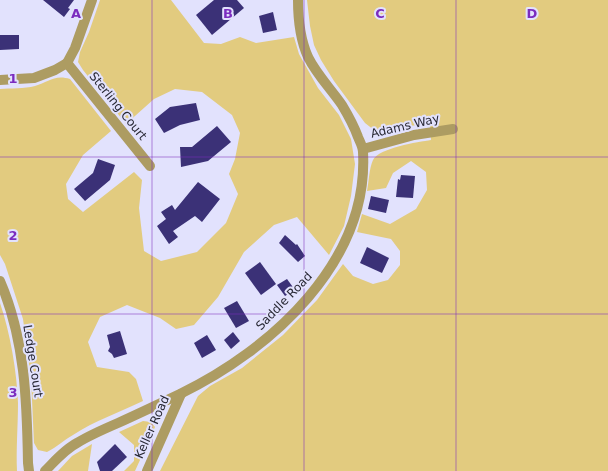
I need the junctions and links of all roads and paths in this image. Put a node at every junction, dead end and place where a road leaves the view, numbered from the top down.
1 (92, 0) edge
2 (298, 0) edge
3 (67, 63) junction
4 (0, 80) edge
5 (453, 129) dead end
6 (363, 149) junction
7 (150, 166) dead end
8 (0, 281) edge
9 (181, 394) junction
10 (29, 471) edge
11 (46, 471) edge
12 (147, 471) edge

1 - 3 street
2 - 6 street, Saddle Road
3 - 4 street
3 - 7 street, Sterling Court
5 - 6 street, Adams Way
6 - 9 street, Saddle Road
8 - 10 street, Ledge Court
9 - 11 street, Saddle Road
9 - 12 street, Keller Road

